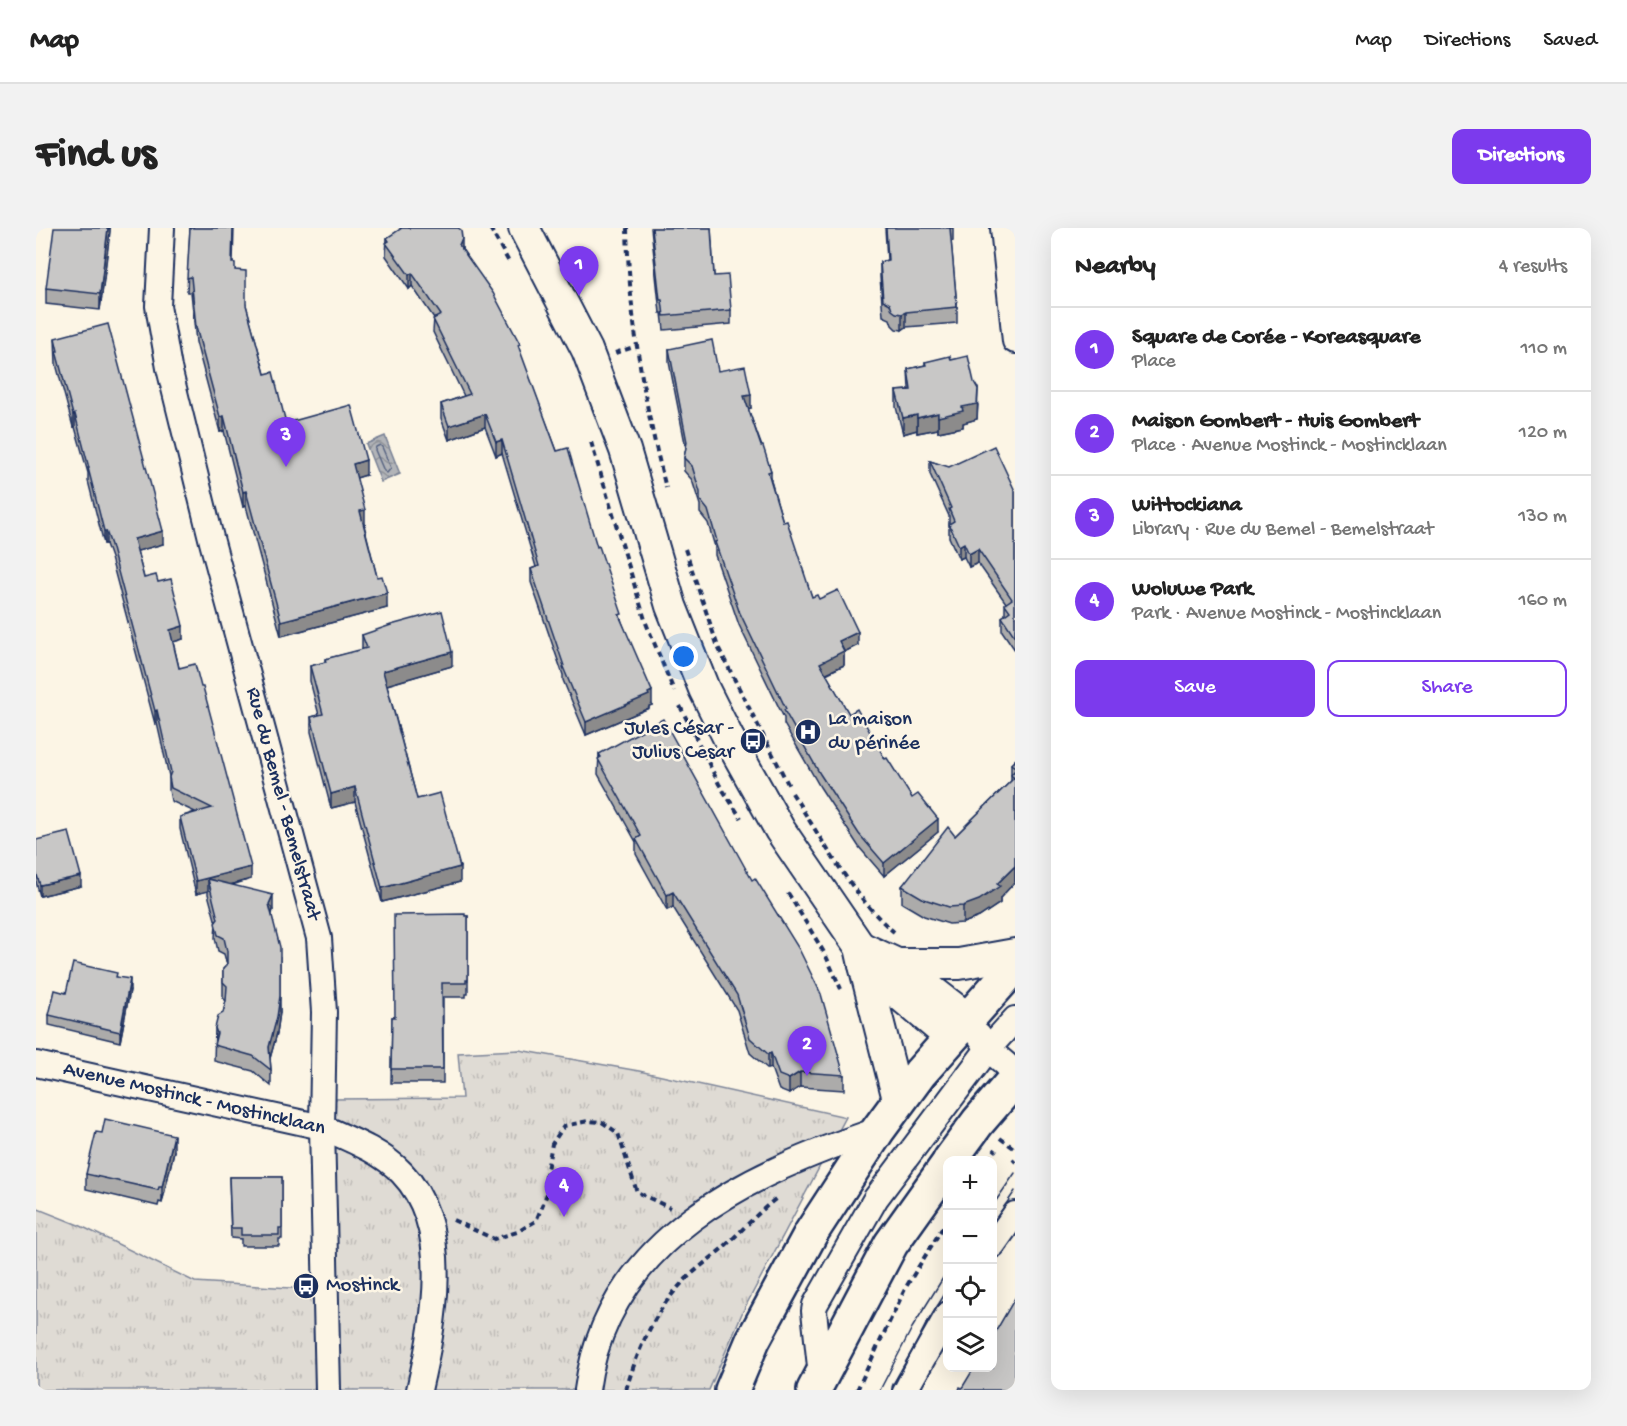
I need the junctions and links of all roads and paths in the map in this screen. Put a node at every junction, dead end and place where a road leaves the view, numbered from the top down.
1 (162, 228) edge
2 (524, 228) edge
3 (627, 228) edge
4 (1003, 228) edge
5 (1015, 341) edge
6 (637, 346) junction
7 (606, 357) dead end
8 (667, 492) dead end
9 (684, 548) dead end
10 (895, 933) dead end
11 (1015, 954) edge
12 (862, 956) junction
13 (907, 964) junction
14 (1015, 966) edge
15 (1015, 1019) edge
16 (958, 1028) junction
17 (988, 1049) junction
18 (36, 1064) edge
19 (1015, 1072) edge
20 (1015, 1079) edge
21 (899, 1103) junction
22 (322, 1128) junction
23 (878, 1130) junction
24 (953, 1156) edge
25 (943, 1170) edge
26 (784, 1193) dead end
27 (423, 1204) junction
28 (1015, 1214) edge
29 (692, 1219) junction
30 (943, 1227) edge
31 (997, 1239) edge
32 (946, 1318) edge
33 (817, 1383) edge
34 (328, 1390) edge
35 (419, 1390) edge
36 (587, 1390) edge
37 (626, 1390) edge
38 (732, 1390) edge
39 (857, 1390) edge
40 (905, 1390) edge

1 - 22 street, Rue du Bemel - Bemelstraat
2 - 12 street
3 - 6 path
4 - 5 street
6 - 7 path
6 - 8 path
9 - 10 path
11 - 13 street
12 - 13 street
12 - 16 street
12 - 21 street
13 - 16 street
14 - 16 main road
15 - 17 street
16 - 17 street
16 - 21 main road
17 - 19 street
17 - 33 street
18 - 22 street, Avenue Mostinck - Mostincklaan
20 - 24 main road
21 - 23 main road
22 - 27 street, Avenue Mostinck - Mostincklaan
22 - 34 street, Rue du Bemel - Bemelstraat
23 - 29 street
23 - 38 main road
25 - 33 main road
26 - 37 path
27 - 29 path
27 - 35 street, Avenue Mostinck - Mostincklaan
28 - 31 street
29 - 36 street
30 - 39 path
32 - 40 street

